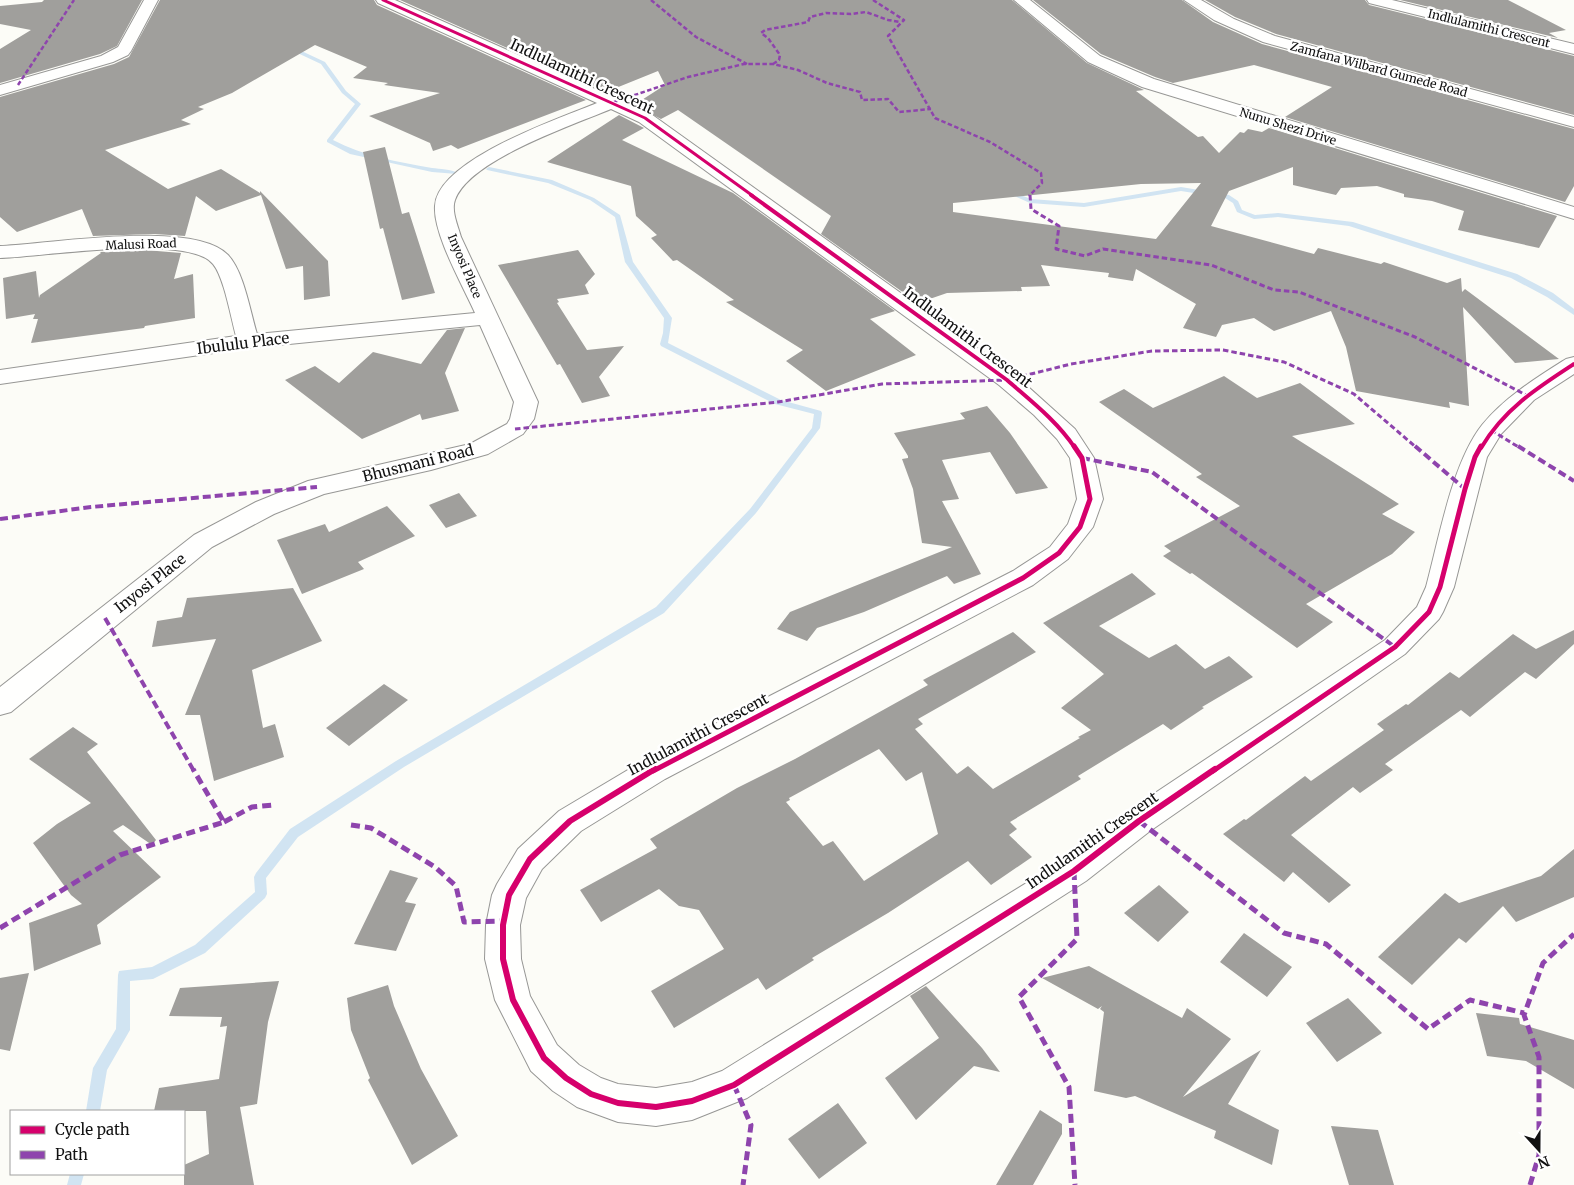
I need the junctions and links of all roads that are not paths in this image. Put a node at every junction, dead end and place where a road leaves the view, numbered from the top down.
1 (151, 0) edge
2 (383, 0) edge
3 (1022, 0) edge
4 (1191, 0) edge
5 (1374, 0) edge
6 (1574, 49) edge
7 (0, 90) edge
8 (614, 102) junction
9 (1574, 122) edge
10 (1574, 213) edge
11 (0, 252) edge
12 (488, 318) junction
13 (248, 341) junction
14 (1574, 364) edge
15 (0, 377) edge
16 (515, 429) joint
17 (316, 486) joint
18 (0, 704) edge

1 - 7 street
2 - 8 street, Indlulamithi Crescent
3 - 10 street, Nunu Shezi Drive
4 - 9 street, Zamfana Wilbard Gumede Road
5 - 6 street, Indlulamithi Crescent
8 - 12 street, Inyosi Place
8 - 14 street, Indlulamithi Crescent
11 - 13 street, Malusi Road
12 - 13 street, Ibululu Place
12 - 16 street, Inyosi Place
13 - 15 street, Ibululu Place
16 - 17 street, Bhusmani Road
17 - 18 street, Inyosi Place

